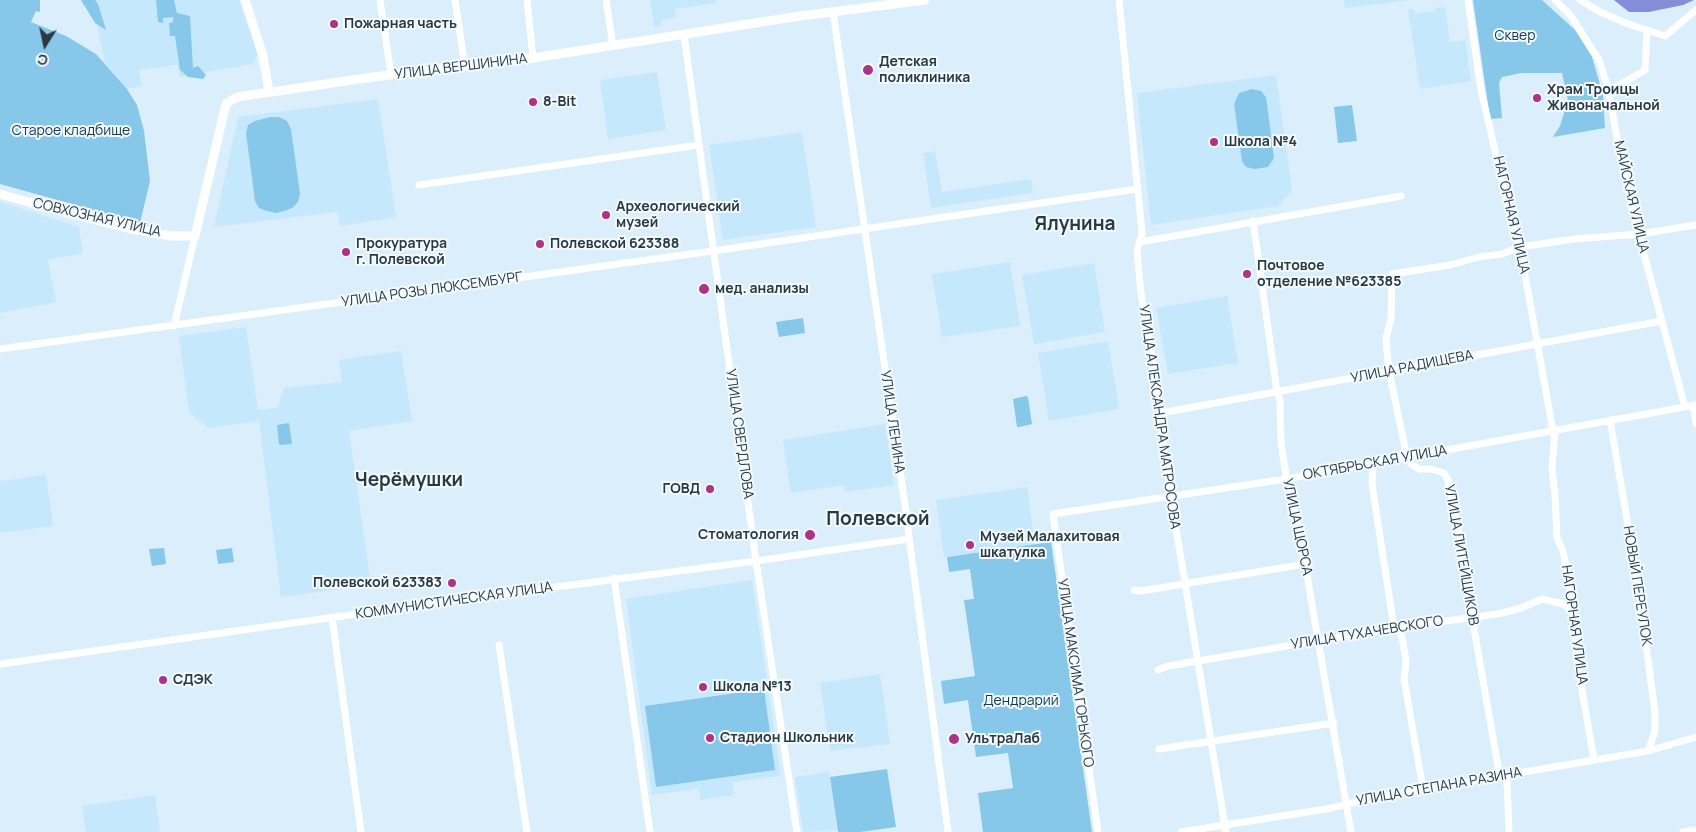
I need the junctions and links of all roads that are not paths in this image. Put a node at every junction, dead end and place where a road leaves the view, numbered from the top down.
1 (245, 0) edge
2 (380, 0) edge
3 (454, 0) edge
4 (527, 0) edge
5 (606, 0) edge
6 (925, 0) edge
7 (1119, 0) edge
8 (1468, 0) edge
9 (1555, 0) edge
10 (1580, 0) edge
11 (1696, 10) edge
12 (833, 12) junction
13 (1647, 30) junction
14 (684, 35) junction
15 (613, 46) junction
16 (533, 58) junction
17 (465, 67) junction
18 (391, 76) junction
19 (1609, 91) junction
20 (269, 92) junction
21 (699, 145) junction
22 (419, 185) dead end
23 (1137, 189) junction
24 (0, 194) edge
25 (1401, 196) dead end
26 (1253, 221) junction
27 (1696, 225) edge
28 (865, 229) junction
29 (1640, 234) junction
30 (195, 236) junction
31 (1140, 242) junction
32 (1520, 247) junction
33 (714, 251) junction
34 (1662, 321) junction
35 (174, 326) junction
36 (1538, 343) junction
37 (0, 349) edge
38 (1389, 371) junction
39 (1277, 392) junction
40 (1694, 405) edge
41 (1685, 406) junction
42 (1162, 413) junction
43 (1610, 420) junction
44 (1696, 424) edge
45 (1554, 431) junction
46 (1407, 457) junction
47 (1372, 464) junction
48 (1286, 479) junction
49 (1171, 498) junction
50 (1053, 514) joint
51 (909, 540) junction
52 (756, 561) junction
53 (1305, 564) junction
54 (614, 578) junction
55 (1185, 584) junction
56 (1134, 590) dead end
57 (1573, 610) junction
58 (332, 617) junction
59 (1472, 617) junction
60 (1396, 628) junction
61 (1318, 641) junction
62 (499, 645) dead end
63 (1197, 661) junction
64 (0, 664) edge
65 (1158, 670) dead end
66 (1334, 723) junction
67 (1696, 737) edge
68 (1210, 742) junction
69 (1159, 749) dead end
70 (1648, 751) junction
71 (1594, 760) junction
72 (1502, 775) junction
73 (1423, 789) junction
74 (1346, 804) junction
75 (1226, 829) edge
76 (1696, 830) edge
77 (361, 832) edge
78 (527, 832) edge
79 (650, 832) edge
80 (798, 832) edge
81 (948, 832) edge
82 (1098, 832) edge
83 (1181, 832) edge
84 (1351, 832) edge
85 (1509, 832) edge
86 (1683, 832) edge

1 - 20 main road
2 - 18 street
3 - 17 street
4 - 16 street
5 - 15 street
6 - 12 main road, УЛИЦА ВЕРШИНИНА
7 - 23 street, УЛИЦА АЛЕКСАНДРА МАТРОСОВА
8 - 32 street, НАГОРНАЯ УЛИЦА
9 - 19 street, МАЙСКАЯ УЛИЦА
10 - 13 street
11 - 13 street
12 - 14 main road, УЛИЦА ВЕРШИНИНА
12 - 28 street, УЛИЦА ЛЕНИНА
13 - 19 street
14 - 15 main road, УЛИЦА ВЕРШИНИНА
14 - 21 street, УЛИЦА СВЕРДЛОВА
15 - 16 main road, УЛИЦА ВЕРШИНИНА
16 - 17 main road, УЛИЦА ВЕРШИНИНА
17 - 18 main road, УЛИЦА ВЕРШИНИНА
18 - 20 main road, УЛИЦА ВЕРШИНИНА
19 - 29 street, МАЙСКАЯ УЛИЦА
20 - 30 main road, УЛИЦА ВЕРШИНИНА
21 - 22 street
21 - 33 street, УЛИЦА СВЕРДЛОВА
23 - 28 street, УЛИЦА РОЗЫ ЛЮКСЕМБУРГ
23 - 31 street, УЛИЦА АЛЕКСАНДРА МАТРОСОВА
24 - 30 main road, СОВХОЗНАЯ УЛИЦА
25 - 26 street
26 - 31 street
26 - 39 street, УЛИЦА ЩОРСА
27 - 29 street
28 - 33 street, УЛИЦА РОЗЫ ЛЮКСЕМБУРГ
28 - 51 street, УЛИЦА ЛЕНИНА
29 - 32 street
29 - 34 street, МАЙСКАЯ УЛИЦА
30 - 35 street, УЛИЦА ВЕРШИНИНА
31 - 42 street, УЛИЦА АЛЕКСАНДРА МАТРОСОВА
32 - 36 street, НАГОРНАЯ УЛИЦА
32 - 38 street
33 - 35 street, УЛИЦА РОЗЫ ЛЮКСЕМБУРГ
33 - 52 street, УЛИЦА СВЕРДЛОВА
34 - 36 street, УЛИЦА РАДИЩЕВА
34 - 41 street, МАЙСКАЯ УЛИЦА
35 - 37 street, УЛИЦА РОЗЫ ЛЮКСЕМБУРГ
36 - 38 street, УЛИЦА РАДИЩЕВА
36 - 45 street, НАГОРНАЯ УЛИЦА
38 - 39 street, УЛИЦА РАДИЩЕВА
38 - 46 street
39 - 42 street, УЛИЦА РАДИЩЕВА
39 - 48 street, УЛИЦА ЩОРСА
40 - 41 street, ОКТЯБРЬСКАЯ УЛИЦА
40 - 44 street
41 - 43 street, ОКТЯБРЬСКАЯ УЛИЦА
42 - 49 street, УЛИЦА АЛЕКСАНДРА МАТРОСОВА
43 - 45 street, ОКТЯБРЬСКАЯ УЛИЦА
43 - 70 street, НОВЫЙ ПЕРЕУЛОК
45 - 46 street, ОКТЯБРЬСКАЯ УЛИЦА
45 - 57 street, НАГОРНАЯ УЛИЦА
46 - 47 street, ОКТЯБРЬСКАЯ УЛИЦА
46 - 59 street, УЛИЦА ЛИТЕЙЩИКОВ
47 - 48 street, ОКТЯБРЬСКАЯ УЛИЦА
47 - 60 street
48 - 49 street, ОКТЯБРЬСКАЯ УЛИЦА
48 - 53 street, УЛИЦА ЩОРСА
49 - 50 street, ОКТЯБРЬСКАЯ УЛИЦА
49 - 55 street, УЛИЦА АЛЕКСАНДРА МАТРОСОВА
50 - 82 street, УЛИЦА МАКСИМА ГОРЬКОГО
51 - 52 street, КОММУНИСТИЧЕСКАЯ УЛИЦА
51 - 81 street, УЛИЦА ЛЕНИНА
52 - 54 street, КОММУНИСТИЧЕСКАЯ УЛИЦА
52 - 80 street, УЛИЦА СВЕРДЛОВА
53 - 55 street
53 - 61 street, УЛИЦА ЩОРСА
54 - 58 street, КОММУНИСТИЧЕСКАЯ УЛИЦА
54 - 79 street
55 - 56 street
55 - 63 street, УЛИЦА АЛЕКСАНДРА МАТРОСОВА
57 - 59 street, УЛИЦА ТУХАЧЕВСКОГО
57 - 71 street, НАГОРНАЯ УЛИЦА
58 - 64 street, КОММУНИСТИЧЕСКАЯ УЛИЦА
58 - 77 street
59 - 60 street, УЛИЦА ТУХАЧЕВСКОГО
59 - 72 street, УЛИЦА ЛИТЕЙЩИКОВ
60 - 61 street, УЛИЦА ТУХАЧЕВСКОГО
60 - 73 street
61 - 63 street, УЛИЦА ТУХАЧЕВСКОГО
61 - 66 street, УЛИЦА ЩОРСА
62 - 78 street
63 - 65 street, УЛИЦА ТУХАЧЕВСКОГО
63 - 68 street, УЛИЦА АЛЕКСАНДРА МАТРОСОВА
66 - 68 street
66 - 74 street, УЛИЦА ЩОРСА
67 - 70 street, УЛИЦА СТЕПАНА РАЗИНА
68 - 69 street
68 - 75 street, УЛИЦА АЛЕКСАНДРА МАТРОСОВА
70 - 71 street, УЛИЦА СТЕПАНА РАЗИНА
71 - 72 street, УЛИЦА СТЕПАНА РАЗИНА
72 - 73 street, УЛИЦА СТЕПАНА РАЗИНА
72 - 85 street, УЛИЦА ЛИТЕЙЩИКОВ
73 - 74 street, УЛИЦА СТЕПАНА РАЗИНА
74 - 75 street, УЛИЦА СТЕПАНА РАЗИНА
74 - 84 street, УЛИЦА ЩОРСА
75 - 83 street, УЛИЦА СТЕПАНА РАЗИНА
76 - 86 street

